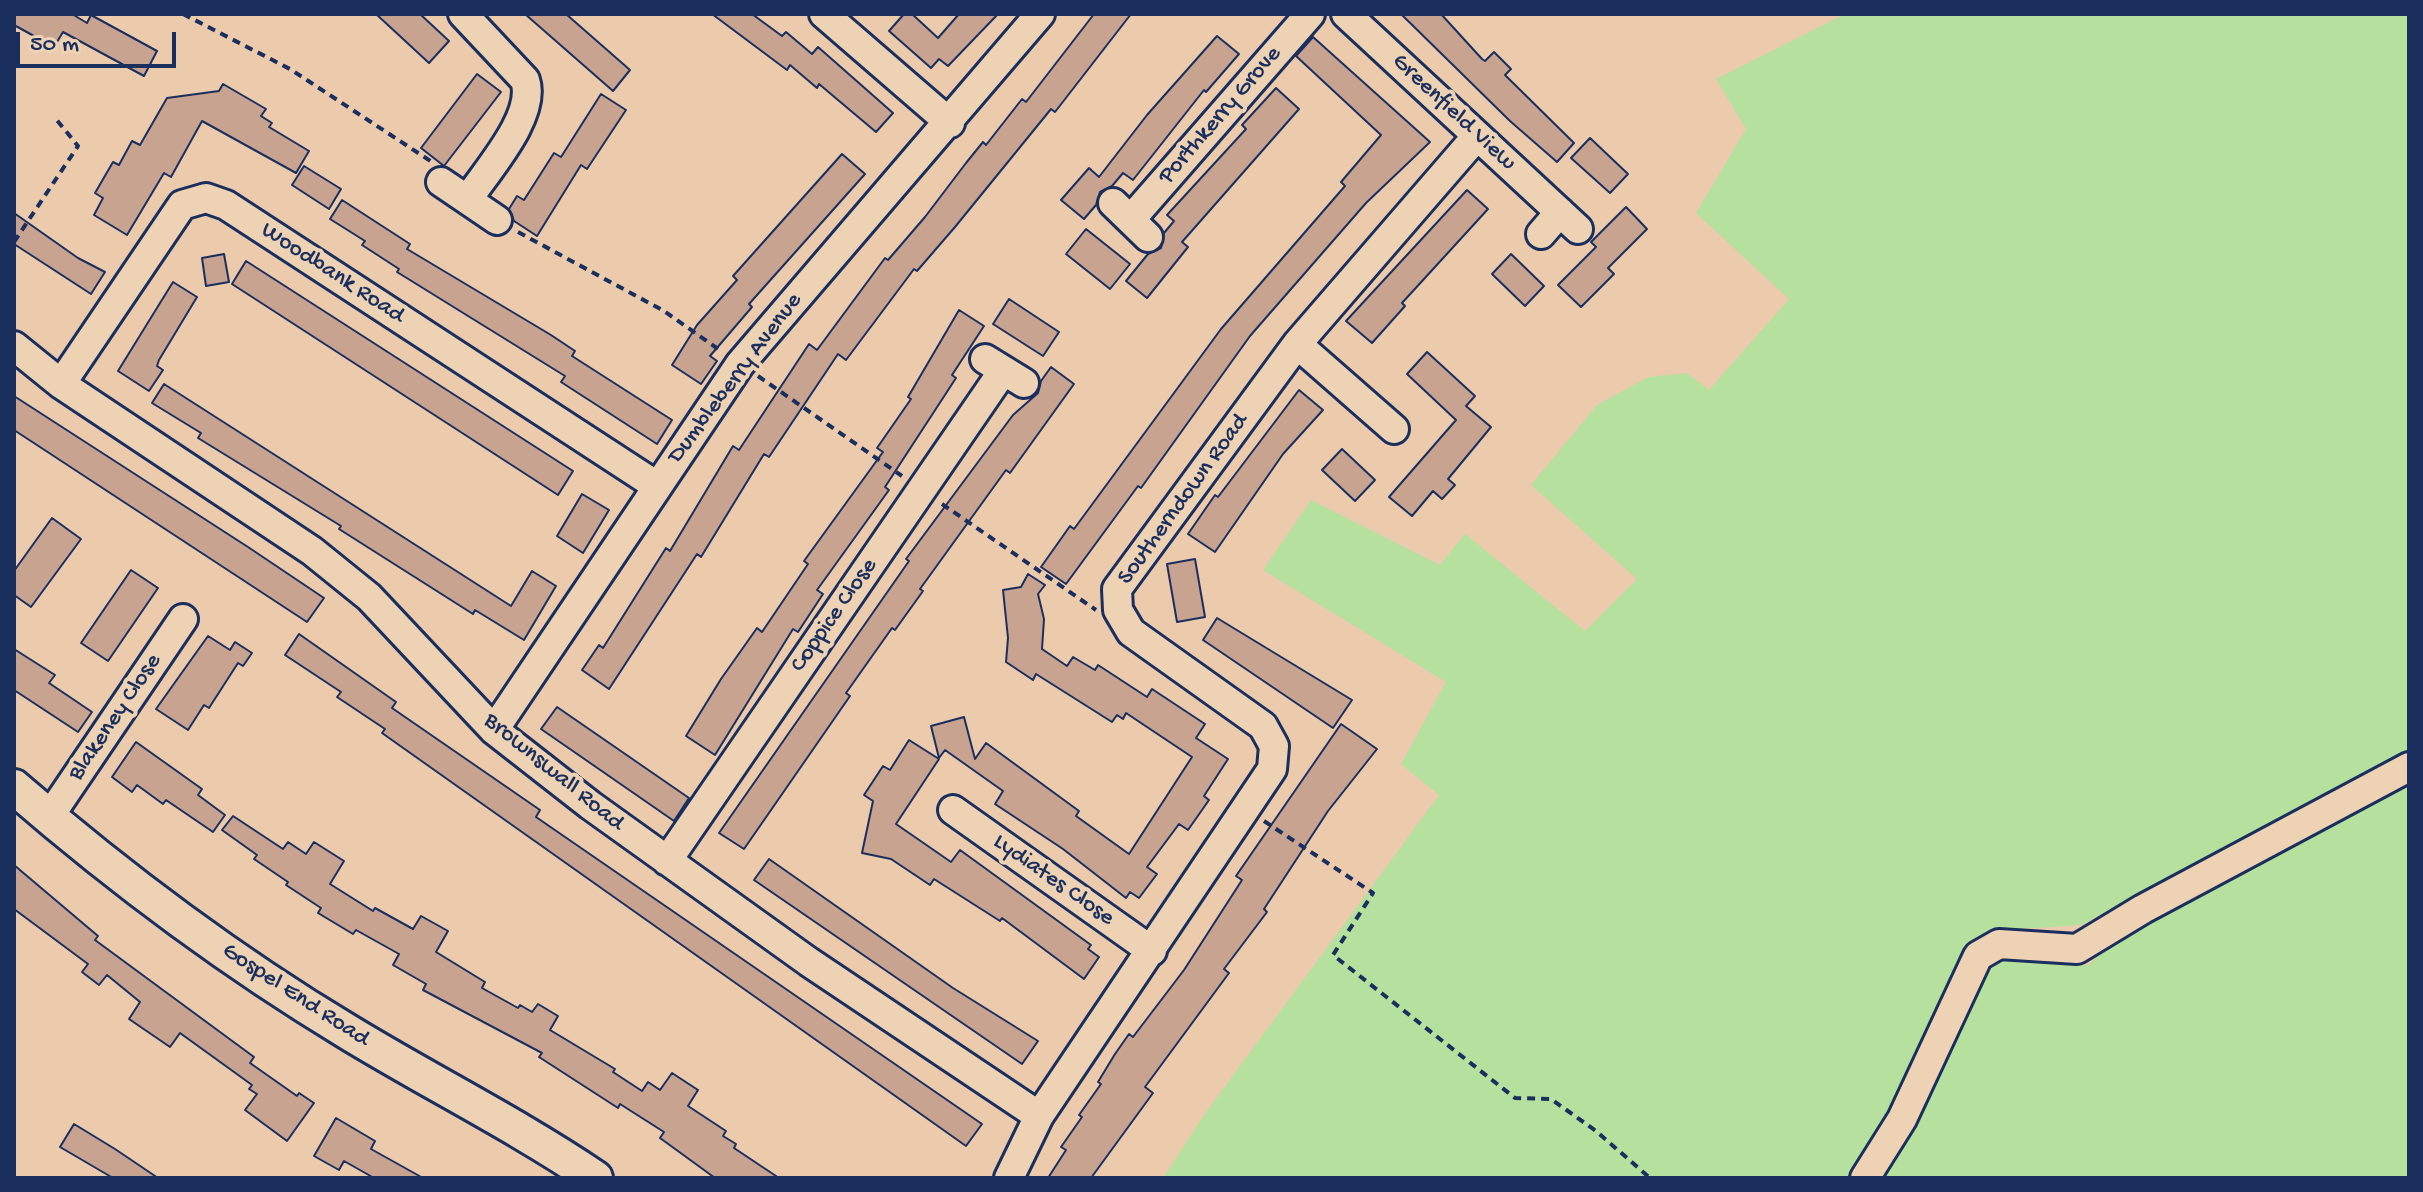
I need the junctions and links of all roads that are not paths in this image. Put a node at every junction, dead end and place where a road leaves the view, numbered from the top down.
1 (463, 14) edge
2 (824, 14) edge
3 (1040, 14) edge
4 (1310, 14) edge
5 (1350, 16) edge
6 (950, 123) junction
7 (1477, 136) junction
8 (438, 173) road end
9 (468, 199) junction
10 (1131, 219) dead end
11 (497, 220) road end
12 (1541, 234) dead end
13 (1297, 344) junction
14 (14, 346) edge
15 (1004, 371) dead end
16 (61, 384) junction
17 (1394, 429) dead end
18 (657, 486) junction
19 (183, 619) dead end
20 (494, 730) junction
21 (2409, 767) edge
22 (14, 787) edge
23 (953, 810) dead end
24 (49, 817) junction
25 (667, 861) junction
26 (1152, 951) junction
27 (1039, 1116) junction
28 (595, 1178) edge
29 (1009, 1178) edge
30 (1865, 1178) edge

1 - 9 street
2 - 6 street
3 - 6 street, Dumbleberry Avenue
4 - 10 street, Porthkerry Grove
5 - 7 street, Greenfield View
6 - 18 street, Dumbleberry Avenue
7 - 12 street, Greenfield View
7 - 13 street, Southerndown Road
8 - 9 street
9 - 11 street
13 - 17 street
13 - 26 street, Southerndown Road
14 - 16 street, Brownswall Road
15 - 25 street, Coppice Close
16 - 18 street, Woodbank Road
16 - 20 street, Brownswall Road
18 - 20 street, Dumbleberry Avenue
19 - 24 street, Blakeney Close
20 - 25 street, Brownswall Road
21 - 30 street
22 - 24 main road, Gospel End Road
23 - 26 street, Lydiates Close
24 - 28 main road, Gospel End Road
25 - 27 street, Brownswall Road
26 - 27 street, Southerndown Road
27 - 29 street, Southerndown Road

